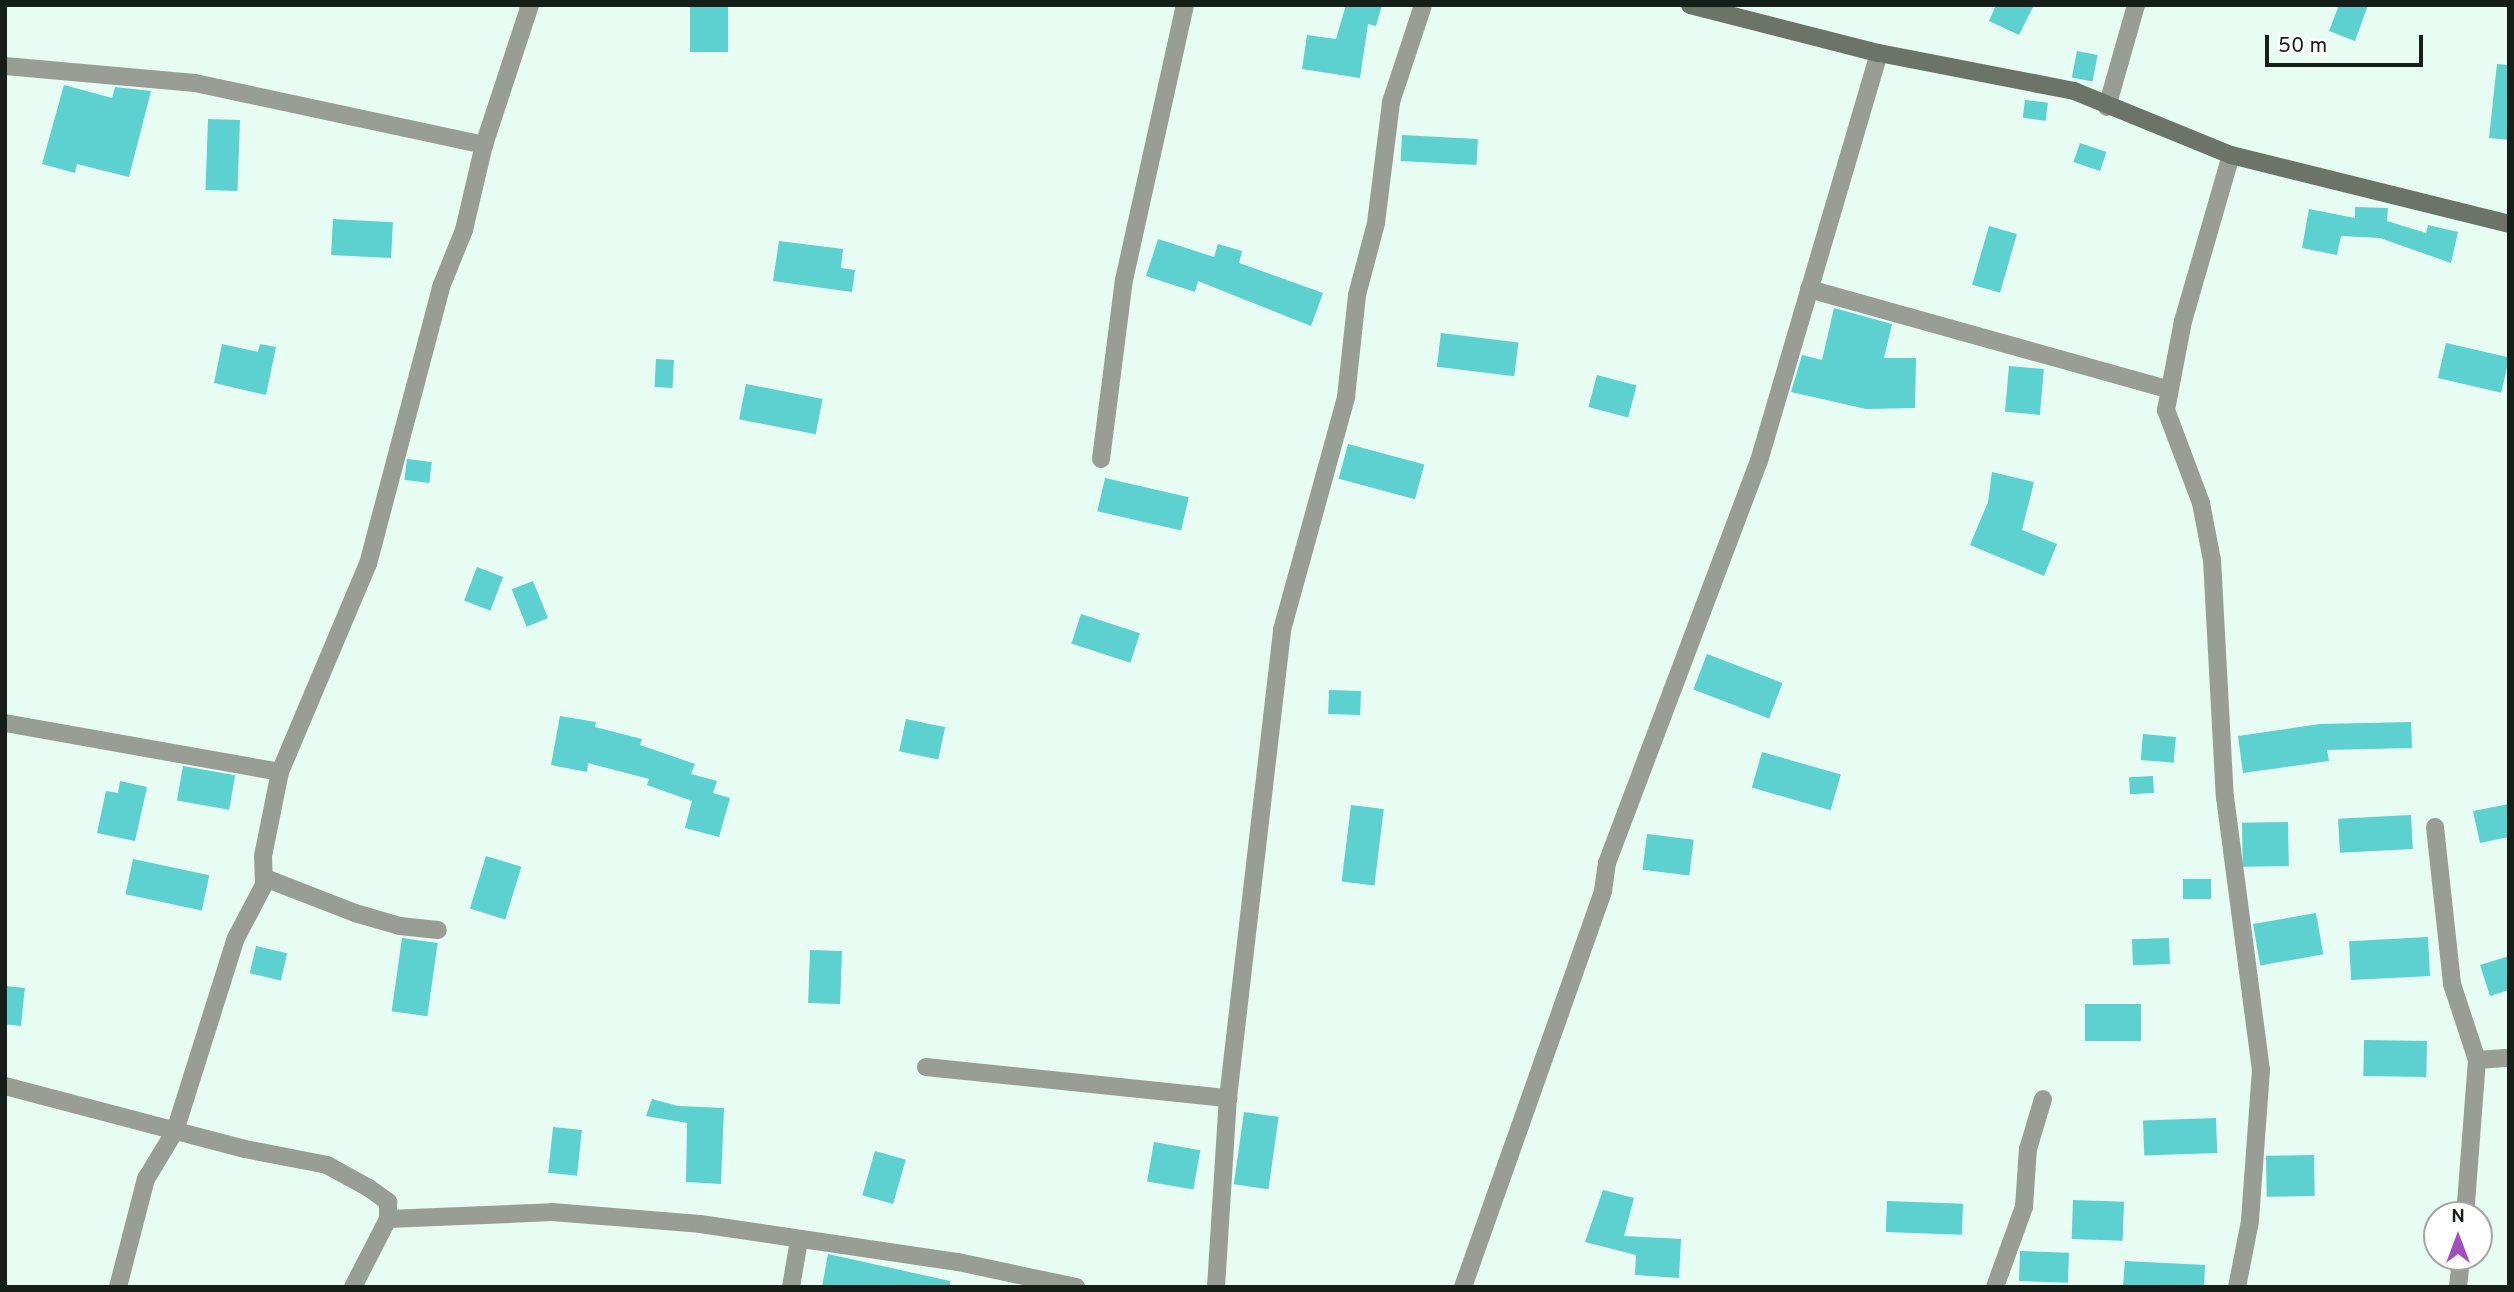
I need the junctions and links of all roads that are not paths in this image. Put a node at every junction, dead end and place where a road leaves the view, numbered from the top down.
1 (530, 5) edge
2 (1185, 5) edge
3 (1423, 5) edge
4 (1690, 5) edge
5 (2136, 5) edge
6 (1879, 53) junction
7 (5, 66) edge
8 (2107, 107) junction
9 (484, 145) junction
10 (2231, 155) junction
11 (2509, 224) edge
12 (1809, 289) junction
13 (2168, 389) junction
14 (1101, 459) dead end
15 (5, 723) edge
16 (280, 772) junction
17 (2435, 827) dead end
18 (265, 878) junction
19 (438, 930) dead end
20 (2509, 1058) edge
21 (2477, 1059) junction
22 (926, 1067) dead end
23 (5, 1086) edge
24 (1228, 1098) junction
25 (2043, 1099) dead end
26 (175, 1131) junction
27 (2466, 1201) edge
28 (388, 1219) junction
29 (799, 1240) junction
30 (1020, 1281) edge
31 (118, 1287) edge
32 (353, 1287) edge
33 (791, 1287) edge
34 (1076, 1287) edge
35 (1216, 1287) edge
36 (1462, 1287) edge
37 (1995, 1287) edge
38 (2237, 1287) edge

1 - 9 street
2 - 14 street
3 - 24 street
4 - 6 street
5 - 8 street
6 - 8 street
6 - 12 street
7 - 9 street
8 - 10 street
9 - 16 street
10 - 11 street
10 - 13 street
12 - 13 street
12 - 36 street
13 - 38 street
15 - 16 street
16 - 18 street
17 - 21 street
18 - 19 street
18 - 26 street
20 - 21 street
21 - 27 street
22 - 24 street
23 - 26 street
24 - 35 street
25 - 37 street
26 - 28 street
26 - 31 street
28 - 29 street
28 - 32 street
29 - 30 street
29 - 33 street
30 - 34 street

